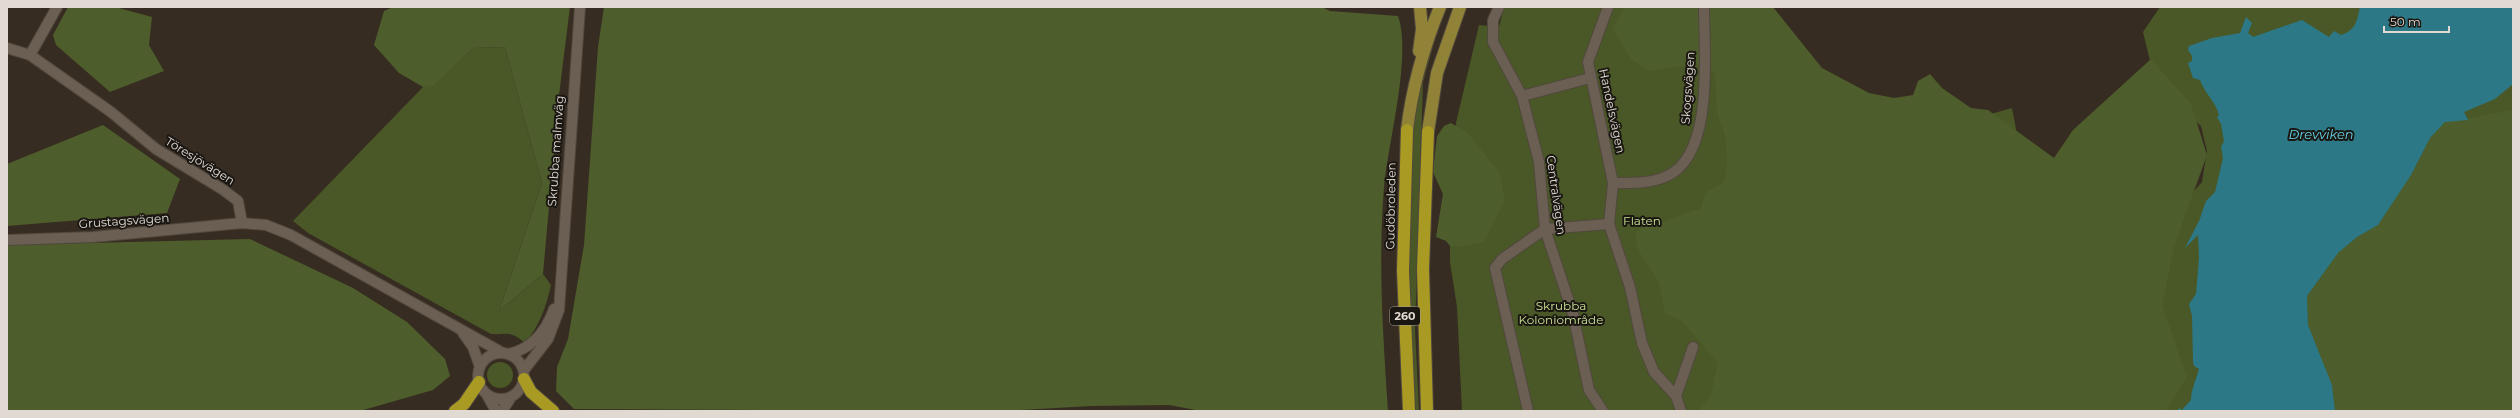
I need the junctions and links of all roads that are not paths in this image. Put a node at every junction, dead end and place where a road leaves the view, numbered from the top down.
1 (57, 7) edge
2 (580, 7) edge
3 (1419, 7) edge
4 (1460, 7) edge
5 (1499, 7) edge
6 (1608, 7) edge
7 (1704, 7) edge
8 (1438, 11) edge
9 (7, 48) edge
10 (30, 55) junction
11 (1437, 73) junction
12 (1590, 78) junction
13 (1413, 92) junction
14 (1522, 96) junction
15 (1407, 130) joint
16 (1428, 132) joint
17 (1613, 182) junction
18 (242, 223) junction
19 (1609, 224) junction
20 (1545, 228) junction
21 (7, 240) edge
22 (559, 297) junction
23 (460, 330) junction
24 (1693, 347) dead end
25 (506, 353) junction
26 (480, 367) junction
27 (524, 374) junction
28 (479, 382) junction
29 (487, 395) junction
30 (512, 396) junction
31 (1676, 396) junction
32 (455, 411) edge
33 (496, 411) edge
34 (502, 411) edge
35 (553, 411) edge
36 (1409, 411) edge
37 (1427, 411) edge
38 (1528, 411) edge
39 (1604, 411) edge
40 (1681, 411) edge

1 - 10 street
2 - 22 street, Skrubba malmväg
3 - 8 main road
3 - 13 main road
4 - 11 main road, 260
5 - 14 street, Centralvägen
6 - 12 street, Handelsvägen
7 - 17 street, Skogsvägen
8 - 11 main road
8 - 13 main road, Gudöbroleden / 260
9 - 10 street, Töresjövägen
10 - 18 street, Töresjövägen
11 - 16 main road, 260
12 - 14 street
12 - 17 street, Handelsvägen
13 - 15 main road, Gudöbroleden / 260
14 - 20 street, Centralvägen
15 - 36 highway, Gudöbroleden / 260
16 - 37 highway, 260
17 - 19 street, Handelsvägen
18 - 21 street, Grustagsvägen
18 - 23 street
19 - 20 street
19 - 31 street, Handelsvägen
20 - 38 street
20 - 39 street, Centralvägen
22 - 25 street, Skrubba malmväg
22 - 27 street, Skrubba malmväg
23 - 25 street
23 - 26 street
24 - 31 street
25 - 26 street
25 - 27 street
26 - 28 street
27 - 30 street
27 - 35 highway
28 - 29 street
28 - 32 highway
29 - 30 street
29 - 33 street
30 - 34 street
31 - 40 street

